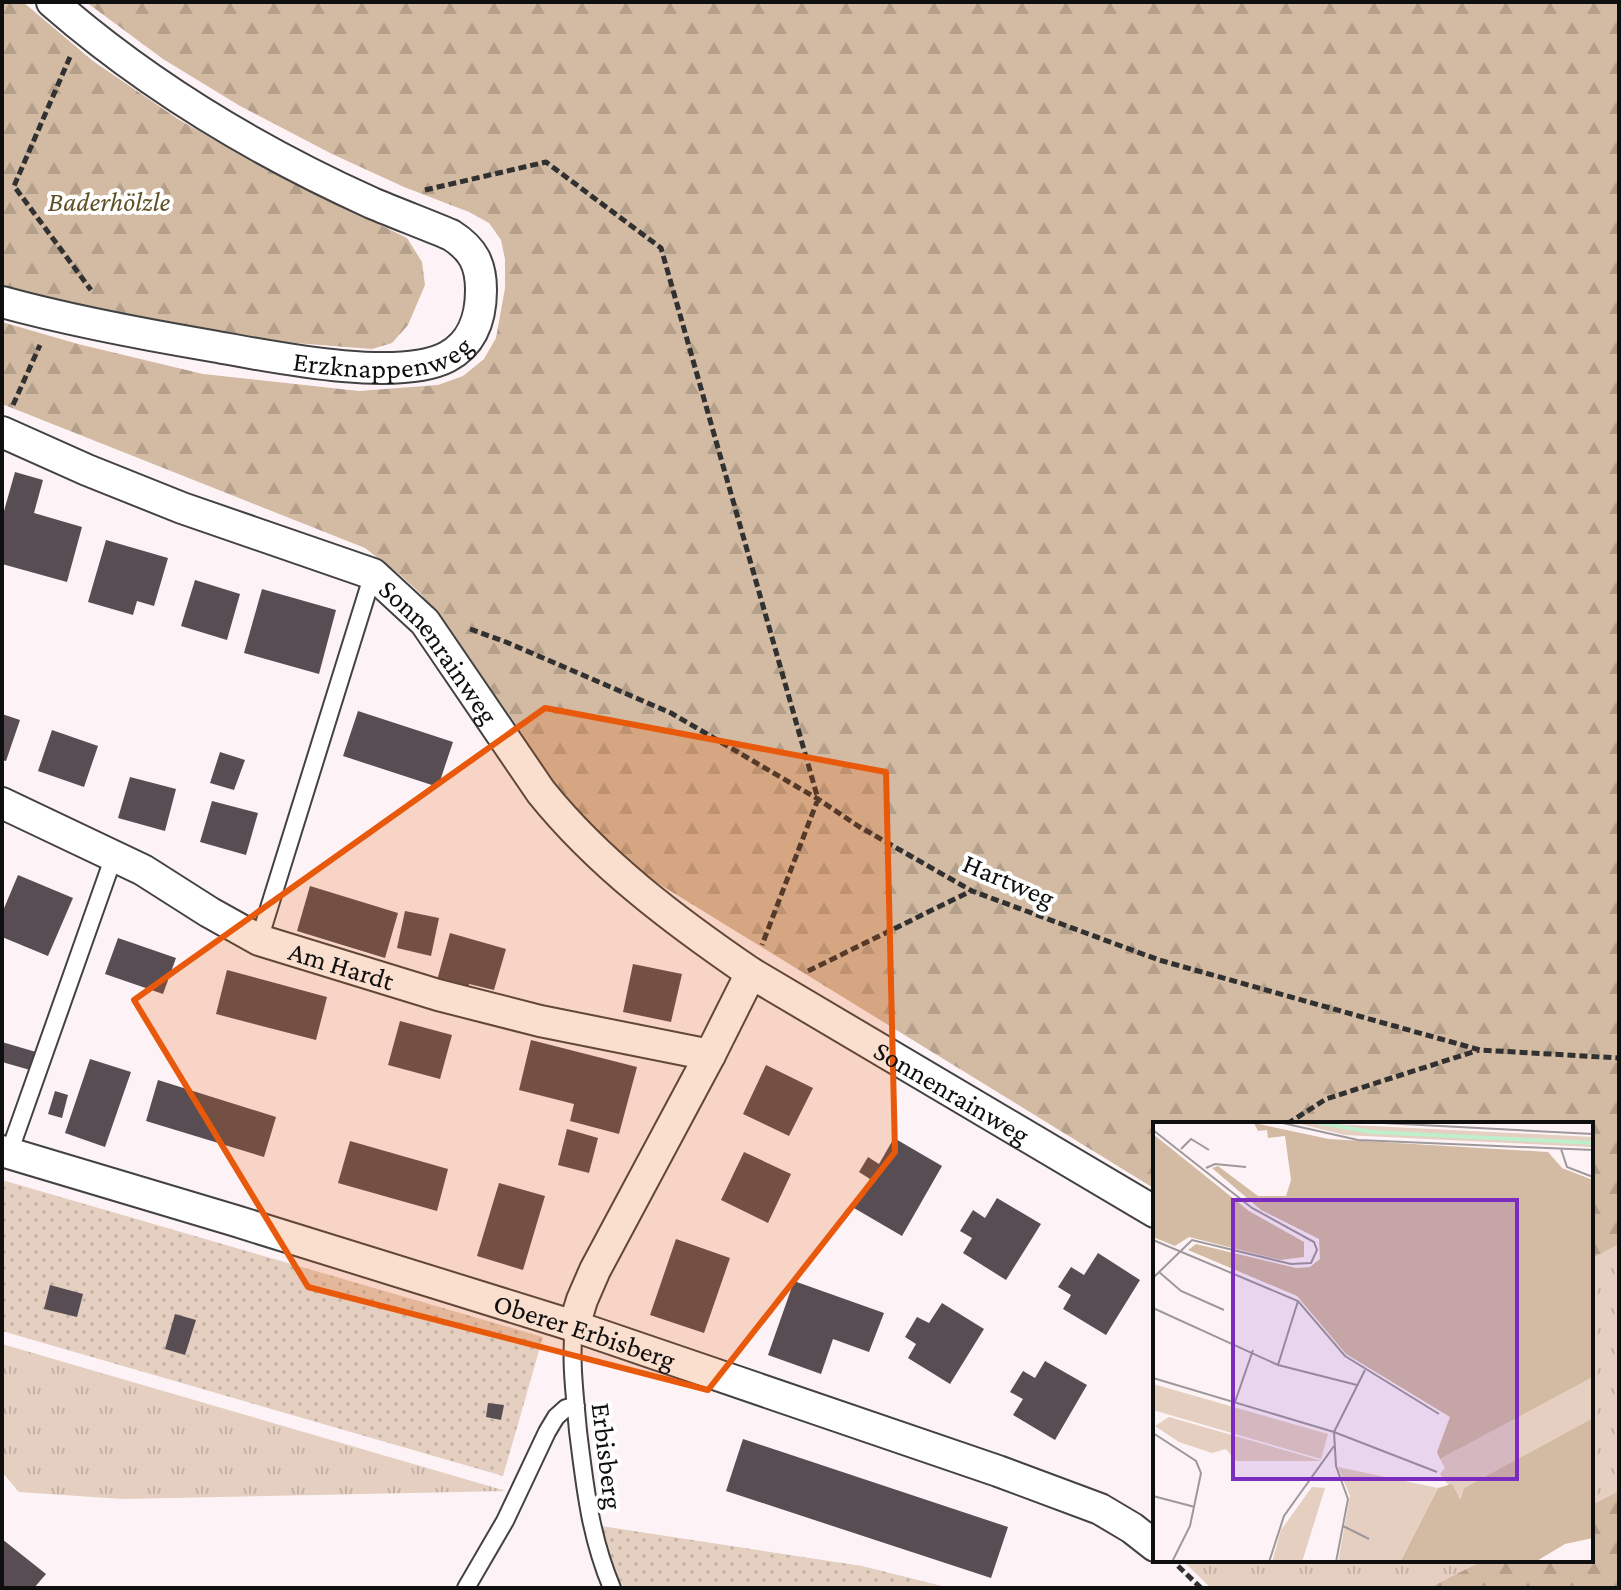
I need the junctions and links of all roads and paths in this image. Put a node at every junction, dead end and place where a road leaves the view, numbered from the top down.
1 (52, 2) edge
2 (70, 56) dead end
3 (373, 203) junction
4 (91, 290) dead end
5 (2, 302) edge
6 (41, 343) dead end
7 (8, 418) edge
8 (373, 574) junction
9 (425, 622) junction
10 (818, 799) junction
11 (2, 803) edge
12 (114, 856) junction
13 (972, 891) junction
14 (259, 940) junction
15 (763, 980) junction
16 (1480, 1050) junction
17 (710, 1055) junction
18 (1619, 1058) edge
19 (1290, 1122) edge
20 (5, 1152) edge
21 (1153, 1211) edge
22 (574, 1326) junction
23 (576, 1406) junction
24 (1153, 1544) edge
25 (1174, 1562) edge
26 (466, 1588) edge
27 (612, 1588) edge
28 (1201, 1588) edge

1 - 3 street, Erzknappenweg
2 - 4 path
3 - 5 street, Erzknappenweg
3 - 10 path
6 - 7 path
7 - 8 street, Sonnenrainweg
8 - 9 street, Sonnenrainweg
8 - 14 lane
9 - 10 path, Hartweg
9 - 15 street, Sonnenrainweg
10 - 13 path, Hartweg
10 - 15 path
11 - 12 street, Am Hardt
12 - 14 street, Am Hardt
12 - 20 lane
13 - 15 path
13 - 16 path, Hartweg
14 - 17 street, Am Hardt
15 - 17 street
15 - 21 street, Sonnenrainweg
16 - 18 path, Hartweg
16 - 19 path
17 - 22 street
20 - 22 street, Oberer Erbisberg
22 - 23 lane, Erbisberg
22 - 24 street, Oberer Erbisberg
23 - 26 lane
23 - 27 lane, Erbisberg
25 - 28 path

